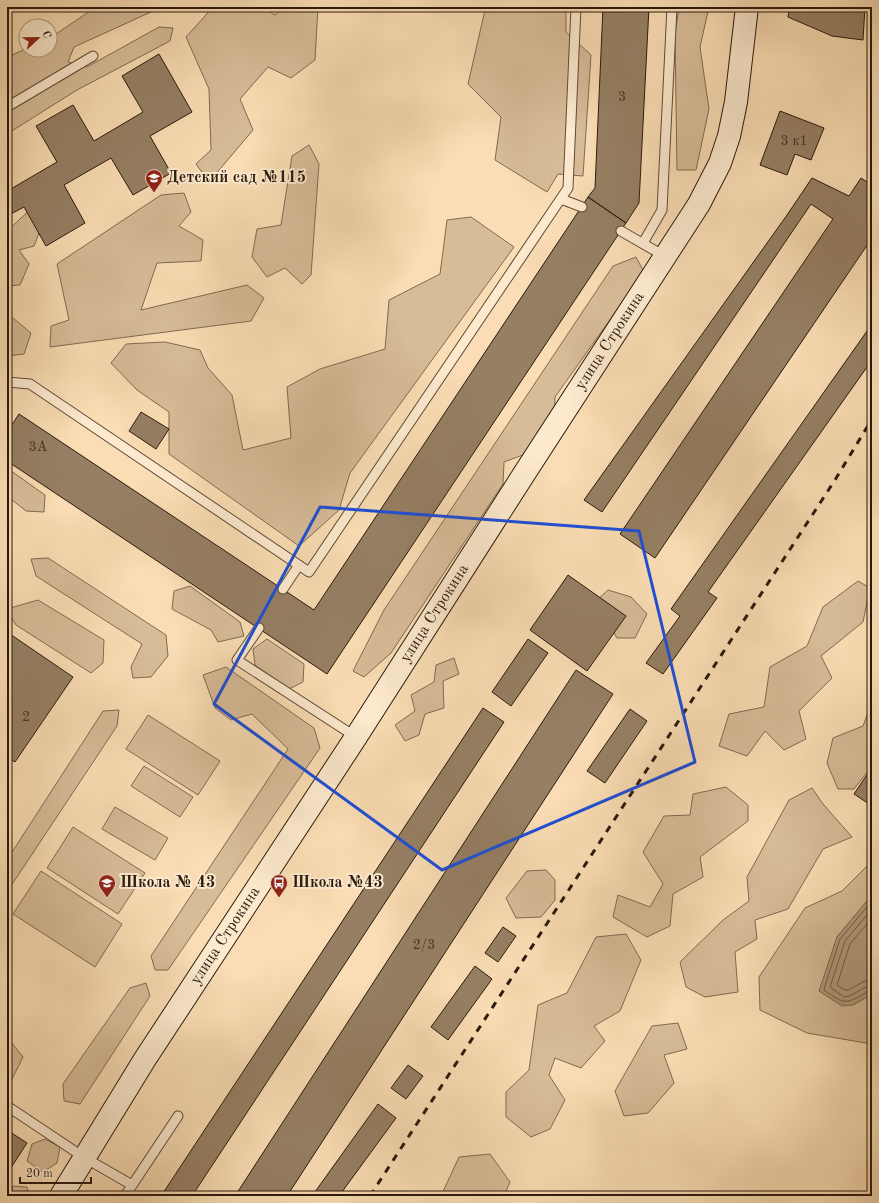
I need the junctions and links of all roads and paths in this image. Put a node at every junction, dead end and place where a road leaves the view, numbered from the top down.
1 (576, 7) edge
2 (672, 7) edge
3 (747, 7) edge
4 (93, 56) dead end
5 (7, 107) edge
6 (561, 199) junction
7 (582, 207) dead end
8 (621, 231) dead end
9 (643, 243) junction
10 (666, 257) junction
11 (7, 382) edge
12 (299, 565) junction
13 (283, 589) dead end
14 (259, 628) dead end
15 (356, 737) junction
16 (7, 1106) edge
17 (178, 1116) dead end
18 (85, 1158) junction
19 (132, 1185) junction
20 (61, 1196) edge
21 (125, 1196) edge

1 - 6 lane
2 - 9 lane
3 - 10 street, улица Строкина
4 - 5 lane
6 - 7 lane
6 - 12 lane
8 - 9 lane
9 - 10 lane
10 - 15 street, улица Строкина
11 - 12 lane
12 - 13 lane
14 - 15 lane
15 - 18 street, улица Строкина
16 - 18 lane
17 - 19 lane
18 - 19 lane
18 - 20 street, улица Строкина
19 - 21 lane

